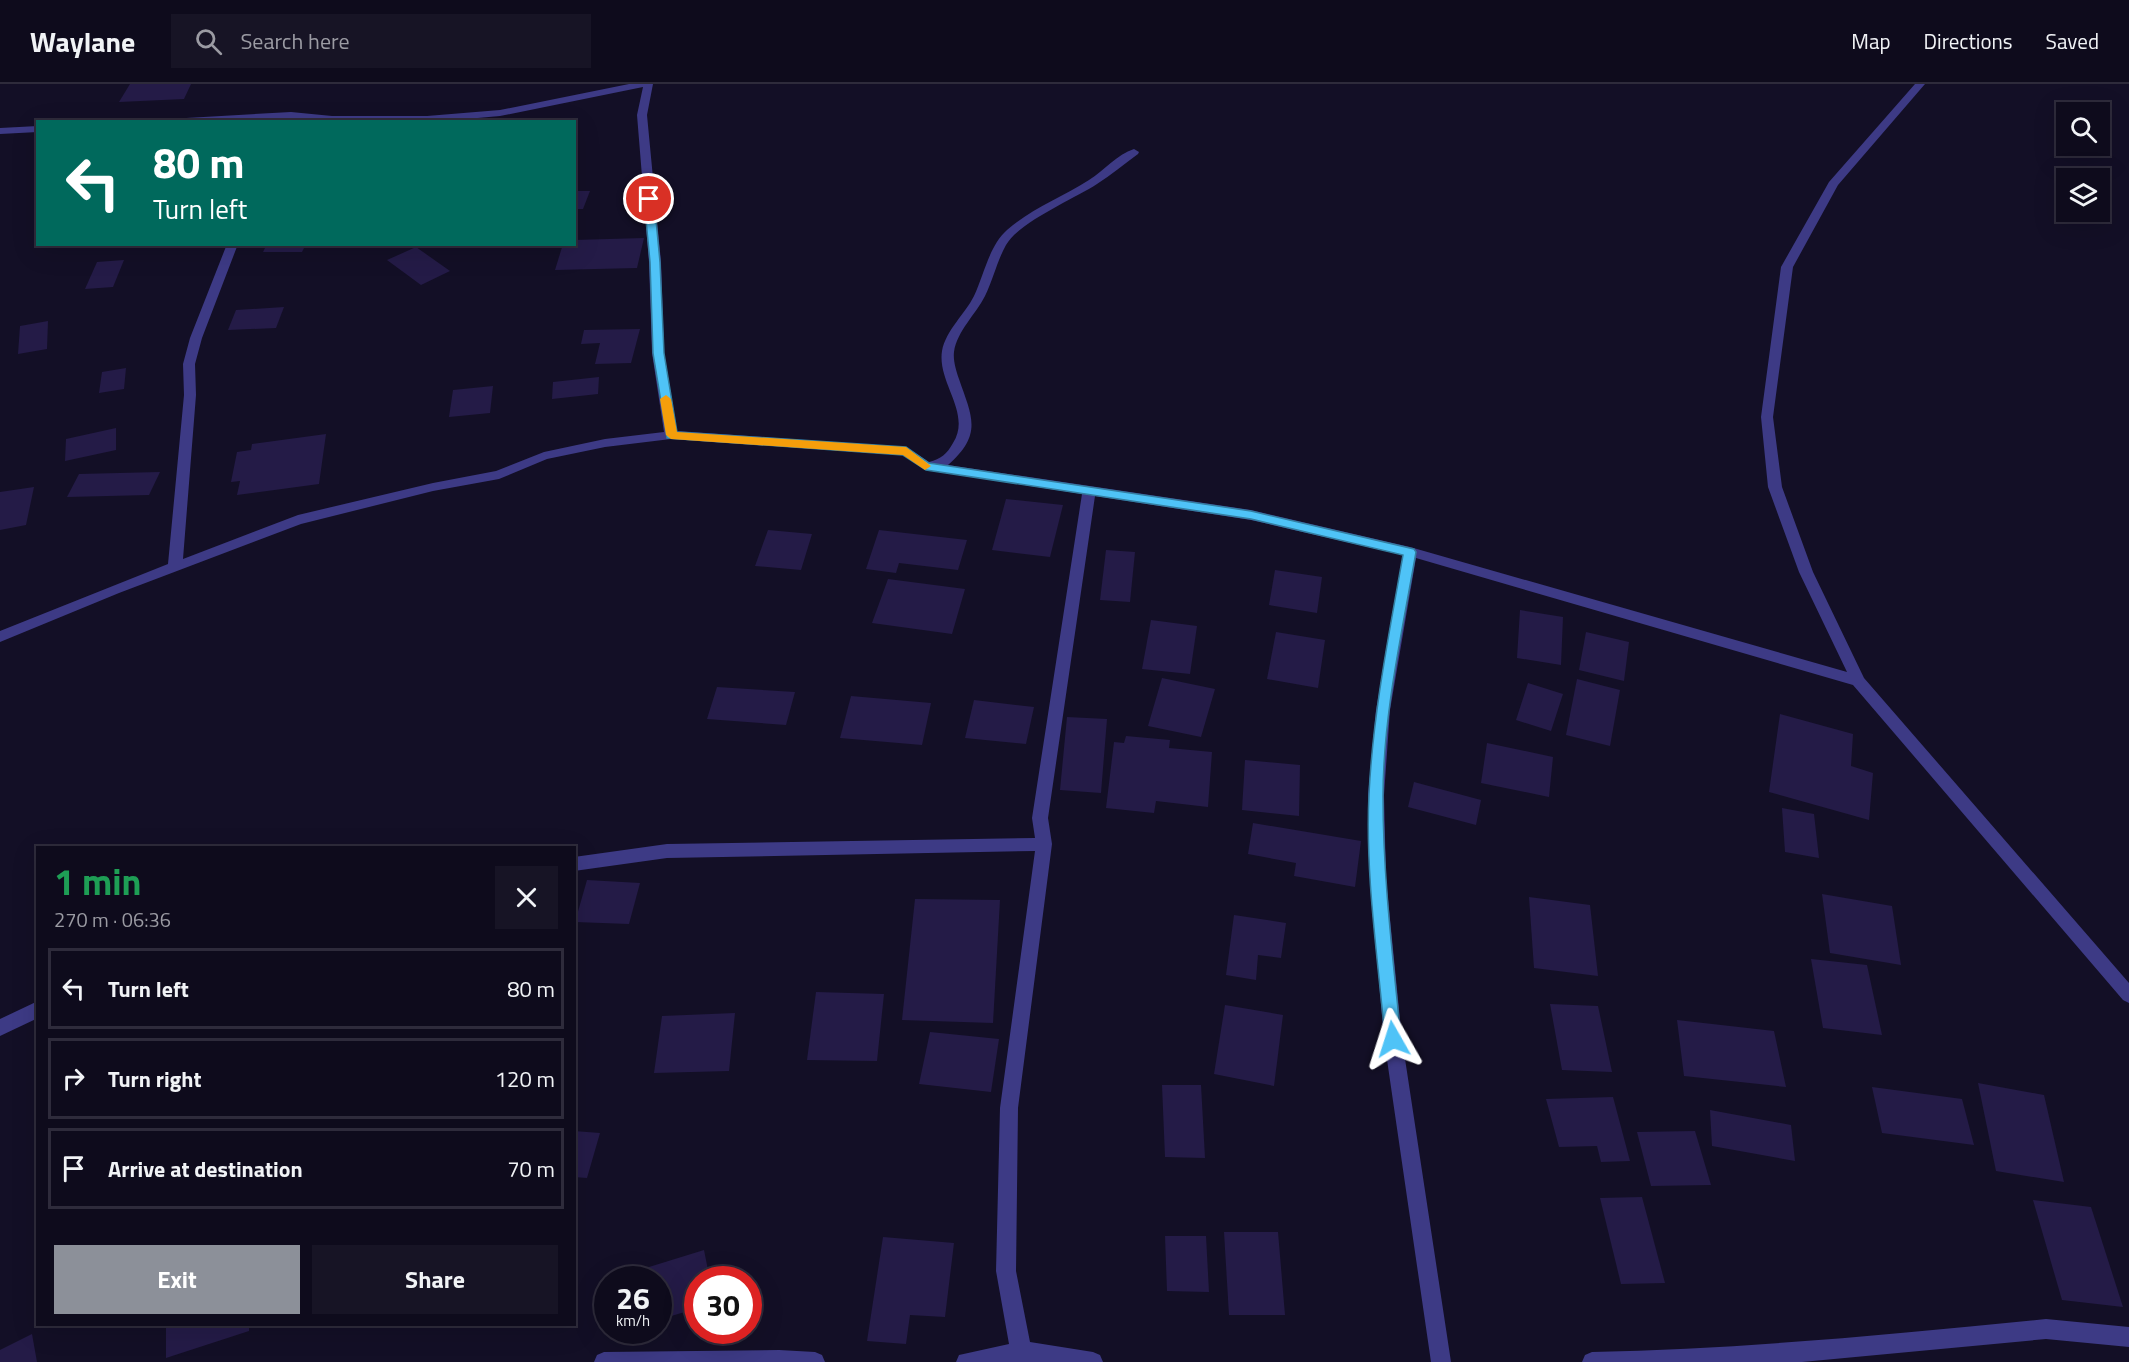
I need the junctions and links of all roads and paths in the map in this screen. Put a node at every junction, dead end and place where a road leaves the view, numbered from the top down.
1 (646, 84) edge
2 (1920, 84) edge
3 (289, 118) edge
4 (222, 120) edge
5 (36, 129) edge
6 (0, 131) edge
7 (1134, 152) dead end
8 (232, 246) edge
9 (671, 435) junction
10 (926, 466) junction
11 (1089, 491) junction
12 (1410, 552) junction
13 (175, 567) junction
14 (0, 637) edge
15 (1858, 681) junction
16 (1044, 844) junction
17 (576, 864) edge
18 (2129, 994) edge
19 (36, 1010) edge
20 (0, 1028) edge
21 (2129, 1337) edge
22 (1024, 1351) junction
23 (604, 1362) edge
24 (815, 1362) edge
25 (966, 1362) edge
26 (1093, 1362) edge
27 (1441, 1362) edge
28 (1592, 1362) edge

1 - 3 street
1 - 9 street
2 - 15 street
3 - 4 street
5 - 6 street
7 - 10 street
8 - 13 street
9 - 10 street
9 - 13 street
10 - 11 street
11 - 12 street
11 - 16 street
12 - 15 street
12 - 27 street
13 - 14 street
15 - 18 street
16 - 17 street
16 - 22 street
19 - 20 street
21 - 28 street
22 - 25 street
22 - 26 street
23 - 24 street

